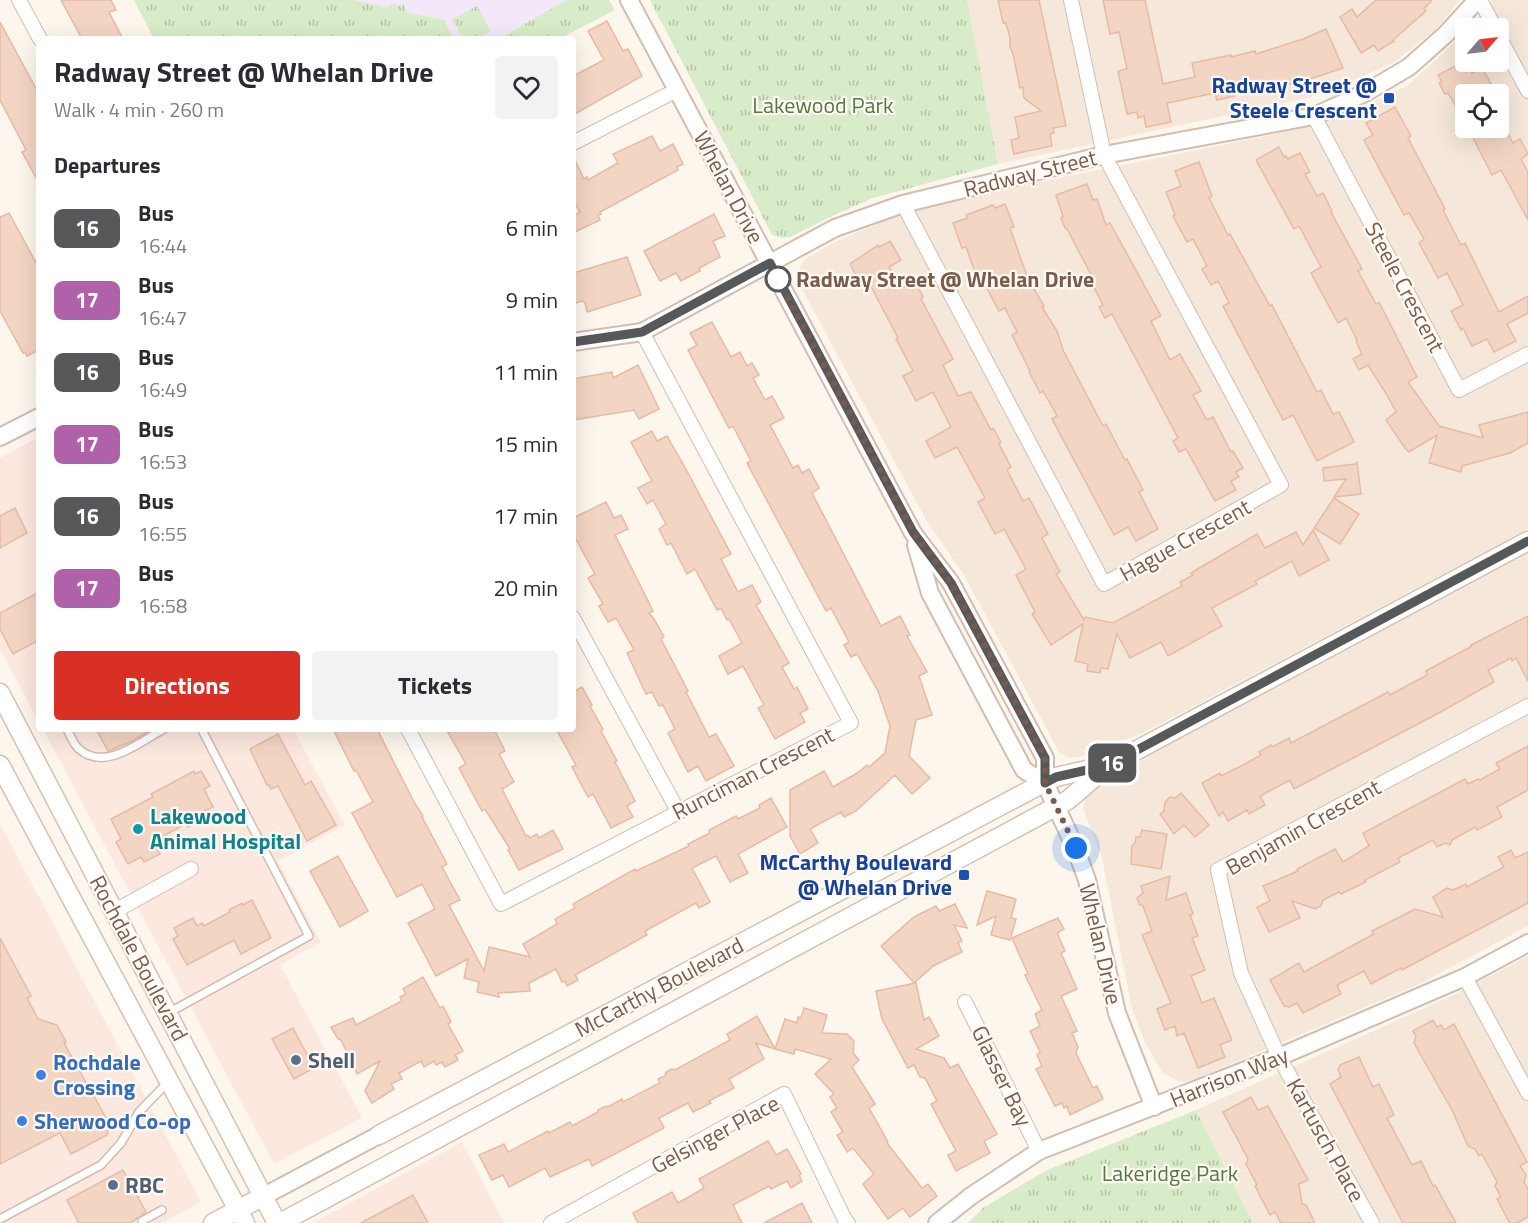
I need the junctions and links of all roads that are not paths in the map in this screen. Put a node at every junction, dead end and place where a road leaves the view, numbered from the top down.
1 (19, 0) edge
2 (629, 0) edge
3 (1071, 0) edge
4 (1478, 0) edge
5 (1489, 18) edge
6 (38, 36) edge
7 (1509, 56) edge
8 (676, 90) junction
9 (1528, 91) edge
10 (1314, 116) junction
11 (576, 141) edge
12 (1104, 155) junction
13 (903, 204) junction
14 (770, 263) junction
15 (642, 332) junction
16 (576, 342) edge
17 (1528, 354) edge
18 (36, 419) edge
19 (0, 437) edge
20 (913, 532) junction
21 (1528, 542) edge
22 (576, 624) edge
23 (0, 693) edge
24 (1528, 706) edge
25 (69, 732) edge
26 (158, 732) edge
27 (203, 732) dead end
28 (410, 732) edge
29 (0, 765) edge
30 (1109, 765) junction
31 (1045, 783) junction
32 (1057, 806) junction
33 (678, 811) junction
34 (191, 869) dead end
35 (115, 911) junction
36 (1528, 943) edge
37 (1465, 977) junction
38 (965, 1002) dead end
39 (168, 1014) junction
40 (1280, 1057) junction
41 (168, 1082) junction
42 (1528, 1093) edge
43 (1154, 1107) junction
44 (379, 1136) joint
45 (1039, 1150) junction
46 (264, 1196) junction
47 (162, 1210) dead end
48 (242, 1216) edge
49 (0, 1219) edge
50 (142, 1221) dead end
51 (213, 1223) edge
52 (279, 1223) edge
53 (551, 1223) edge
54 (849, 1223) edge
55 (937, 1223) edge
56 (1372, 1223) edge

1 - 6 street
2 - 8 street, Whelan Drive
3 - 12 street
4 - 5 street
4 - 10 street, Radway Street
7 - 9 street
8 - 11 street
8 - 14 street, Whelan Drive
10 - 12 street, Radway Street
10 - 17 street, Steele Crescent
12 - 13 street, Radway Street
12 - 13 street, Hague Crescent
13 - 14 street, Radway Street
14 - 15 street, Radway Street
14 - 20 street, Whelan Drive
15 - 16 street, Radway Street
15 - 33 street, Runciman Crescent
18 - 19 street
20 - 31 street, Whelan Drive
20 - 31 street, Whelan Drive
21 - 30 main road, McCarthy Boulevard
22 - 33 street
23 - 35 main road, Rochdale Boulevard
24 - 40 street, Benjamin Crescent
25 - 26 lane
27 - 39 lane
28 - 33 street, Runciman Crescent
29 - 41 main road, Rochdale Boulevard
30 - 31 main road, McCarthy Boulevard
30 - 32 main road, McCarthy Boulevard
31 - 32 street, Whelan Drive
31 - 44 main road, McCarthy Boulevard
32 - 43 street, Whelan Drive
32 - 52 main road, McCarthy Boulevard
34 - 35 street
35 - 39 main road, Rochdale Boulevard
36 - 37 street, Harrison Way
37 - 40 street, Harrison Way
37 - 42 street
38 - 45 street, Glasser Bay
39 - 46 main road, Rochdale Boulevard
40 - 43 street, Harrison Way
40 - 56 street, Kartusch Place
41 - 48 main road, Rochdale Boulevard
41 - 49 lane
43 - 45 street, Harrison Way
44 - 46 street, McCarthy Boulevard
45 - 55 street, Harrison Way
46 - 48 main road, McCarthy Boulevard
46 - 52 main road, Rochdale Boulevard
47 - 50 lane
48 - 51 main road, McCarthy Boulevard
53 - 54 street, Gelsinger Place

